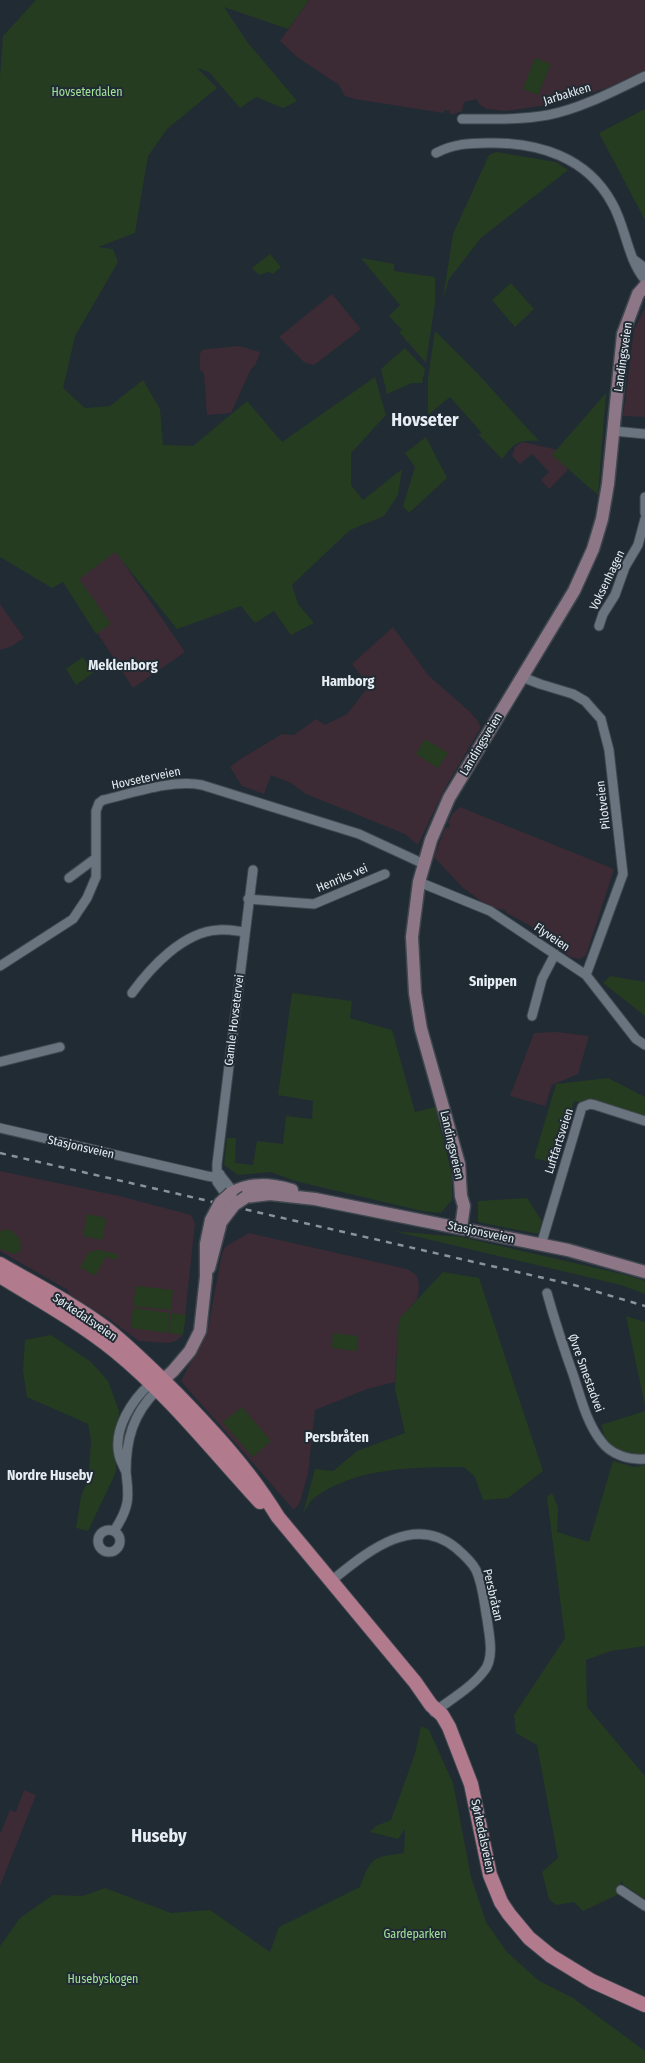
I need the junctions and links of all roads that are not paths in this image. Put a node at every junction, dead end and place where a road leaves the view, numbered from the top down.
1 (645, 76) edge
2 (462, 119) dead end
3 (436, 153) dead end
4 (633, 259) junction
5 (645, 268) edge
6 (645, 280) edge
7 (645, 286) edge
8 (645, 297) edge
9 (634, 306) junction
10 (614, 430) junction
11 (645, 434) edge
12 (645, 497) edge
13 (645, 513) edge
14 (645, 520) edge
15 (638, 545) junction
16 (645, 554) edge
17 (599, 626) dead end
18 (522, 677) junction
19 (96, 858) junction
20 (424, 864) junction
21 (253, 870) dead end
22 (385, 874) dead end
23 (69, 878) dead end
24 (419, 882) junction
25 (248, 899) junction
26 (245, 932) junction
27 (555, 954) junction
28 (0, 966) edge
29 (586, 975) junction
30 (132, 993) dead end
31 (532, 1016) dead end
32 (645, 1045) edge
33 (60, 1047) dead end
34 (0, 1062) edge
35 (645, 1121) edge
36 (0, 1128) edge
37 (218, 1174) junction
38 (234, 1195) junction
39 (457, 1227) junction
40 (541, 1245) junction
41 (0, 1264) edge
42 (645, 1272) edge
43 (0, 1276) edge
44 (547, 1293) dead end
45 (156, 1385) junction
46 (645, 1459) edge
47 (114, 1532) dead end
48 (331, 1581) junction
49 (434, 1709) junction
50 (621, 1890) dead end
51 (645, 1906) edge
52 (645, 2005) edge

1 - 2 street, Jarbakken
3 - 4 street
4 - 5 street
4 - 6 street
7 - 9 street, Landingsveien
8 - 9 street, Landingsveien
9 - 10 street, Landingsveien
10 - 11 street
10 - 18 street, Landingsveien
12 - 13 street
14 - 15 street, Voksenhagen
15 - 16 street, Voksenhagen
15 - 17 street, Voksenhagen
18 - 20 street, Landingsveien
18 - 29 street, Pilotveien
19 - 20 street, Hovseterveien
19 - 23 street
19 - 28 street, Hovseterveien
20 - 24 street, Landingsveien
21 - 25 street, Gamle Hovsetervei
22 - 25 street, Henriks vei
24 - 27 street, Flyveien
24 - 39 street, Landingsveien
25 - 26 street, Gamle Hovsetervei
26 - 30 street
26 - 37 street, Gamle Hovsetervei
27 - 29 street, Flyveien
27 - 31 street
29 - 32 street, Flyveien
33 - 34 street
35 - 40 street, Luftfartsveien
36 - 37 street, Stasjonsveien
37 - 38 street
38 - 39 street, Stasjonsveien
38 - 45 street, bridge
39 - 40 street, Stasjonsveien
40 - 42 street, Stasjonsveien
41 - 45 main road, Sørkedalsveien
43 - 45 main road, Sørkedalsveien
44 - 46 street, Øvre Smestadvei
45 - 47 street
45 - 48 main road, Sørkedalsveien
48 - 49 main road, Sørkedalsveien
48 - 49 street, Persbråtan
49 - 52 main road, Sørkedalsveien
50 - 51 street

